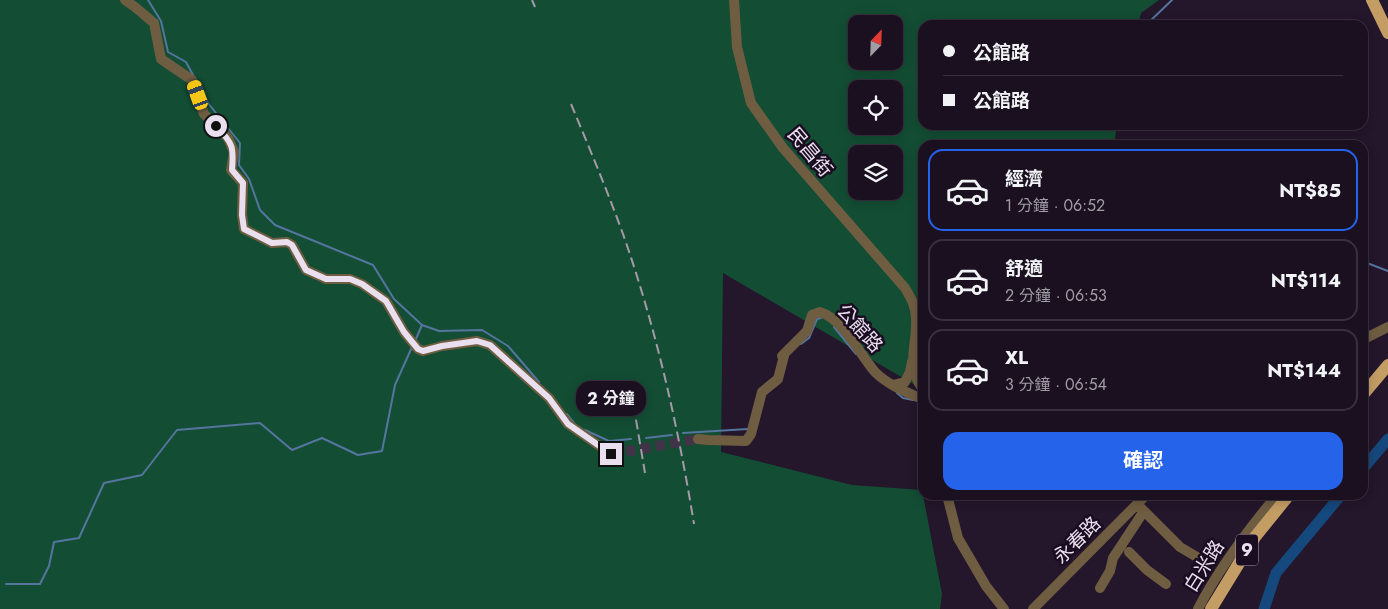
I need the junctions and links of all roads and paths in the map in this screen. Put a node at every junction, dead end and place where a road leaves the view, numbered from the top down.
1 (124, 0) edge
2 (734, 0) edge
3 (1372, 0) edge
4 (1388, 33) edge
5 (1388, 327) edge
6 (1368, 337) edge
7 (912, 358) junction
8 (1388, 359) edge
9 (1388, 364) edge
10 (1388, 375) edge
11 (918, 382) edge
12 (1368, 383) edge
13 (894, 385) junction
14 (1368, 389) edge
15 (918, 397) edge
16 (1368, 399) edge
17 (698, 438) tunnel mouth
18 (611, 454) tunnel mouth
19 (948, 500) edge
20 (1144, 500) edge
21 (1273, 500) edge
22 (1277, 500) edge
23 (1286, 500) edge
24 (1141, 507) junction
25 (1129, 552) dead end
26 (1207, 563) dead end
27 (1166, 584) dead end
28 (1100, 588) dead end
29 (1004, 609) edge
30 (1033, 609) edge
31 (1198, 609) edge
32 (1202, 609) edge
33 (1211, 609) edge

1 - 18 street
2 - 7 street, 民昌街
3 - 4 main road
5 - 6 street
7 - 11 street, 民昌街
7 - 13 street
8 - 12 street
9 - 14 main road
10 - 16 main road
13 - 15 street, 公館路
13 - 17 street, 公館路
19 - 29 street
20 - 24 street, 永春路
21 - 31 street, 白米路
22 - 32 main road, 9
23 - 33 main road, 9
24 - 26 street
24 - 28 street
24 - 30 street, 永春路
25 - 27 street

